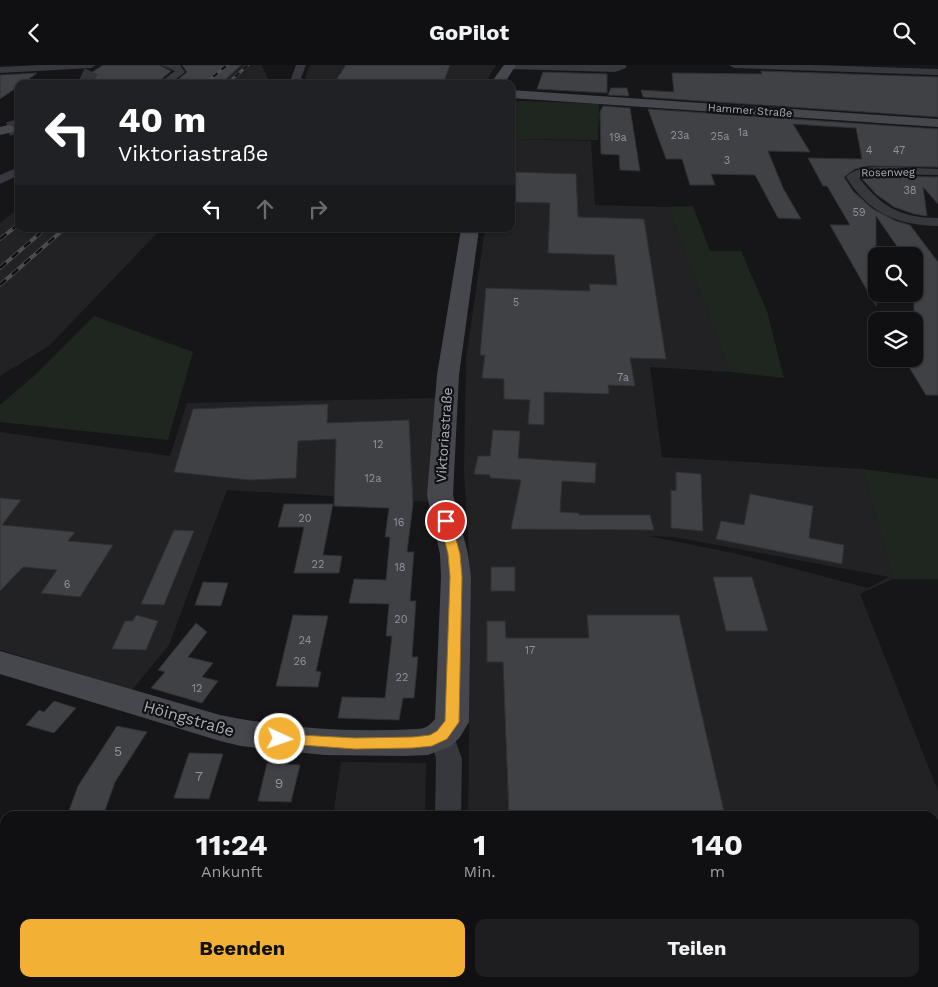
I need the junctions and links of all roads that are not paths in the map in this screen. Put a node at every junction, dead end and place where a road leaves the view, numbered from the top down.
1 (91, 65) edge
2 (166, 65) edge
3 (301, 65) edge
4 (509, 65) edge
5 (621, 65) edge
6 (727, 65) edge
7 (734, 65) edge
8 (22, 67) edge
9 (775, 67) junction
10 (0, 70) edge
11 (938, 72) edge
12 (0, 79) edge
13 (169, 80) edge
14 (298, 80) edge
15 (502, 80) edge
16 (515, 94) edge
17 (515, 98) edge
18 (561, 99) junction
19 (938, 123) edge
20 (15, 171) edge
21 (938, 172) edge
22 (0, 180) edge
23 (938, 223) edge
24 (470, 232) edge
25 (0, 662) edge
26 (442, 735) junction
27 (448, 811) edge

1 - 8 street
2 - 13 street
3 - 14 street
4 - 5 street
4 - 15 street
6 - 9 street
7 - 9 street
8 - 10 street
8 - 12 street
9 - 11 street
16 - 18 street, Hammer Straße
17 - 18 street, Hammer Straße
18 - 19 street, Hammer Straße
20 - 22 street
21 - 23 street, Rosenweg
24 - 26 street, Viktoriastraße
25 - 26 street, Höingstraße
26 - 27 street

